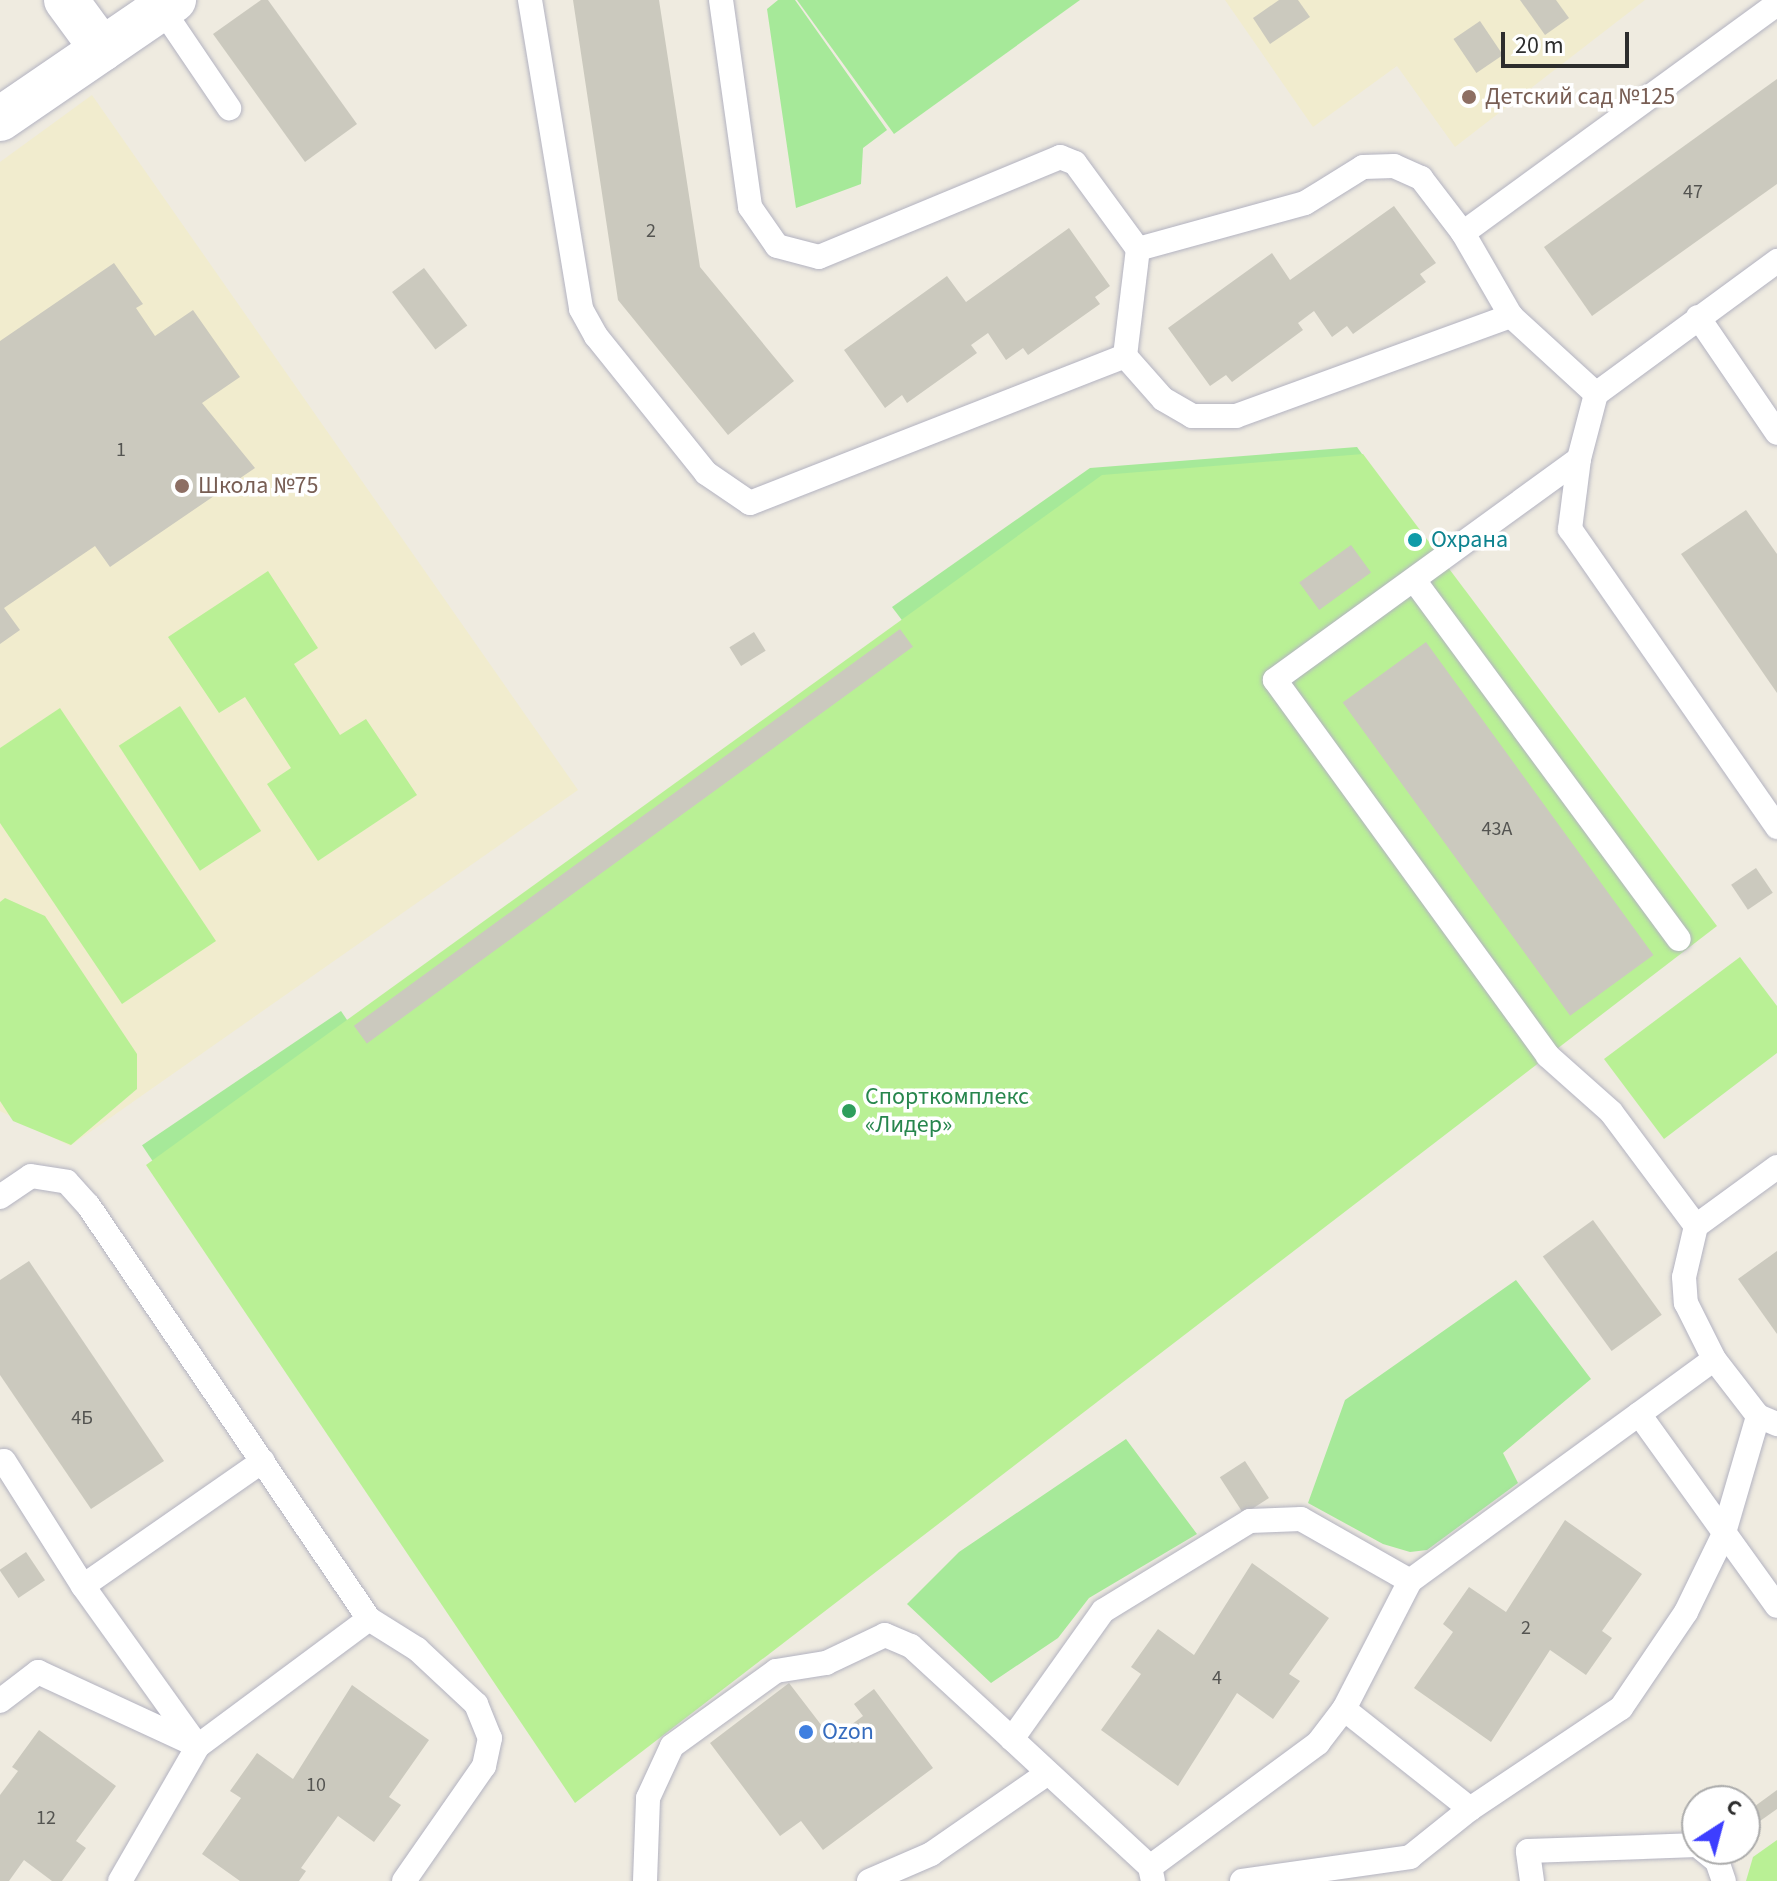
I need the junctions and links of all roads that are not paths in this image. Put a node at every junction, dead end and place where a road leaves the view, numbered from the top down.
1 (66, 0) edge
2 (530, 0) edge
3 (721, 0) edge
4 (168, 4) edge
5 (1777, 4) edge
6 (102, 49) junction
7 (229, 108) dead end
8 (0, 119) edge
9 (1463, 233) junction
10 (1138, 249) junction
11 (1777, 261) edge
12 (1511, 316) junction
13 (1698, 317) junction
14 (1125, 356) junction
15 (1596, 394) junction
16 (1777, 433) edge
17 (1579, 459) junction
18 (1414, 580) junction
19 (1777, 827) edge
20 (1679, 939) dead end
21 (1777, 1167) edge
22 (0, 1197) edge
23 (1696, 1226) junction
24 (1714, 1359) junction
25 (1639, 1414) junction
26 (1768, 1420) edge
27 (263, 1461) junction
28 (0, 1463) edge
29 (1723, 1536) junction
30 (1410, 1581) junction
31 (83, 1586) junction
32 (1777, 1606) edge
33 (369, 1619) junction
34 (0, 1701) edge
35 (1344, 1709) junction
36 (1012, 1739) junction
37 (198, 1746) junction
38 (1048, 1773) junction
39 (1470, 1809) junction
40 (1681, 1846) edge
41 (1151, 1874) edge
42 (120, 1881) edge
43 (405, 1881) edge
44 (645, 1881) edge
45 (869, 1881) edge
46 (1242, 1881) edge
47 (1532, 1881) edge

1 - 6 street
2 - 14 lane
3 - 10 lane
4 - 6 street
4 - 7 lane
5 - 9 lane
6 - 8 street
9 - 10 lane
9 - 12 lane
10 - 14 lane
11 - 13 lane
12 - 14 lane
12 - 15 lane
13 - 15 lane
13 - 16 lane
15 - 17 lane
17 - 18 lane
17 - 19 lane
18 - 20 lane
18 - 23 lane
21 - 23 lane
22 - 27 lane
23 - 24 lane
24 - 25 lane
24 - 26 lane
25 - 29 lane
25 - 30 lane
26 - 29 lane
27 - 31 lane
27 - 33 lane
28 - 31 lane
29 - 32 lane
29 - 39 lane
30 - 35 lane
30 - 36 lane
31 - 37 lane
33 - 37 lane
33 - 43 lane
34 - 37 lane
35 - 39 lane
35 - 41 lane
36 - 38 lane
36 - 44 lane
37 - 42 lane
38 - 41 lane
38 - 45 lane
39 - 46 lane
40 - 47 lane

